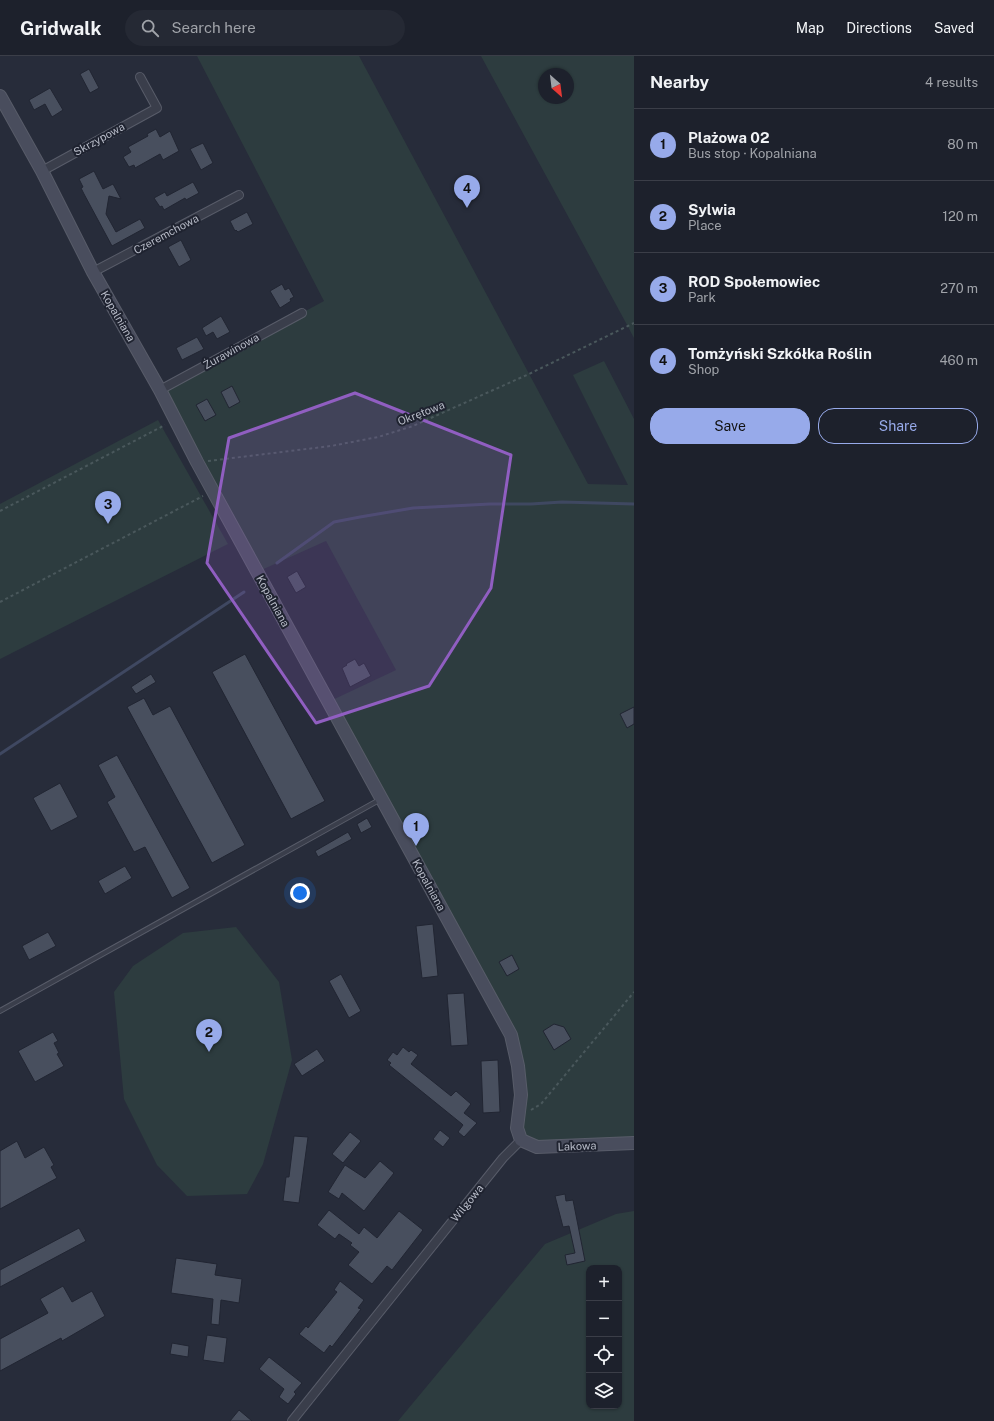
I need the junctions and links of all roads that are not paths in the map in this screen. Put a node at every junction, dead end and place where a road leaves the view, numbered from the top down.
1 (140, 77) dead end
2 (0, 96) edge
3 (42, 172) junction
4 (239, 195) dead end
5 (93, 272) junction
6 (302, 313) dead end
7 (160, 390) junction
8 (381, 798) junction
9 (0, 1011) edge
10 (521, 1140) junction
11 (634, 1143) edge
12 (292, 1421) edge

1 - 3 street, Skrzypowa
2 - 3 street, Kopalniana
3 - 5 street, Kopalniana
4 - 5 street, Czeremchowa
5 - 7 street, Kopalniana
6 - 7 street, Żurawinowa
7 - 8 street, Kopalniana
8 - 9 lane
8 - 10 street, Kopalniana
10 - 11 street, Lakowa
10 - 12 street, Wilgowa

